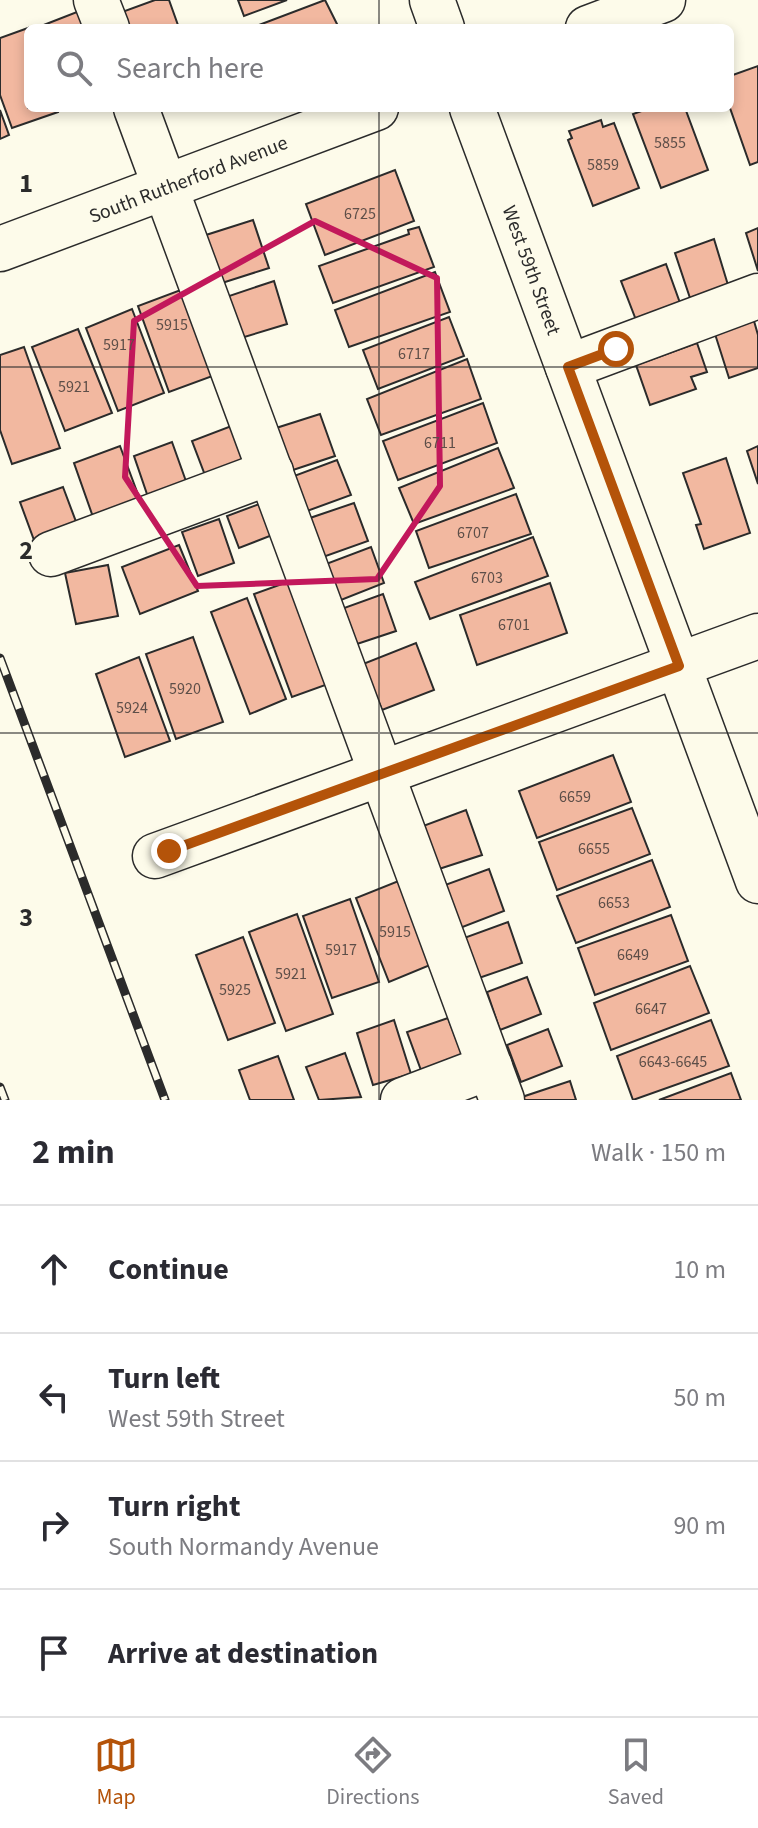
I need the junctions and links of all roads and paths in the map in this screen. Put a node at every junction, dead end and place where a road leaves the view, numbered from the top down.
1 (96, 0) edge
2 (432, 0) edge
3 (663, 0) edge
4 (105, 24) edge
5 (441, 24) edge
6 (599, 24) edge
7 (138, 112) edge
8 (366, 112) edge
9 (473, 112) edge
10 (166, 188) junction
11 (0, 249) edge
12 (758, 296) edge
13 (568, 367) junction
14 (271, 472) junction
15 (51, 554) dead end
16 (758, 636) edge
17 (679, 666) junction
18 (381, 774) junction
19 (155, 856) dead end
20 (758, 881) edge
21 (496, 1084) edge
22 (403, 1100) edge

1 - 4 street
2 - 5 street
3 - 6 street
7 - 10 street
8 - 10 street, South Rutherford Avenue
9 - 13 street, West 59th Street
10 - 11 street, South Rutherford Avenue
10 - 14 street
12 - 13 street
13 - 17 street, West 59th Street
14 - 15 street
14 - 18 street
16 - 17 street
17 - 18 street
17 - 20 street, West 59th Street
18 - 19 street
18 - 21 street
21 - 22 street

